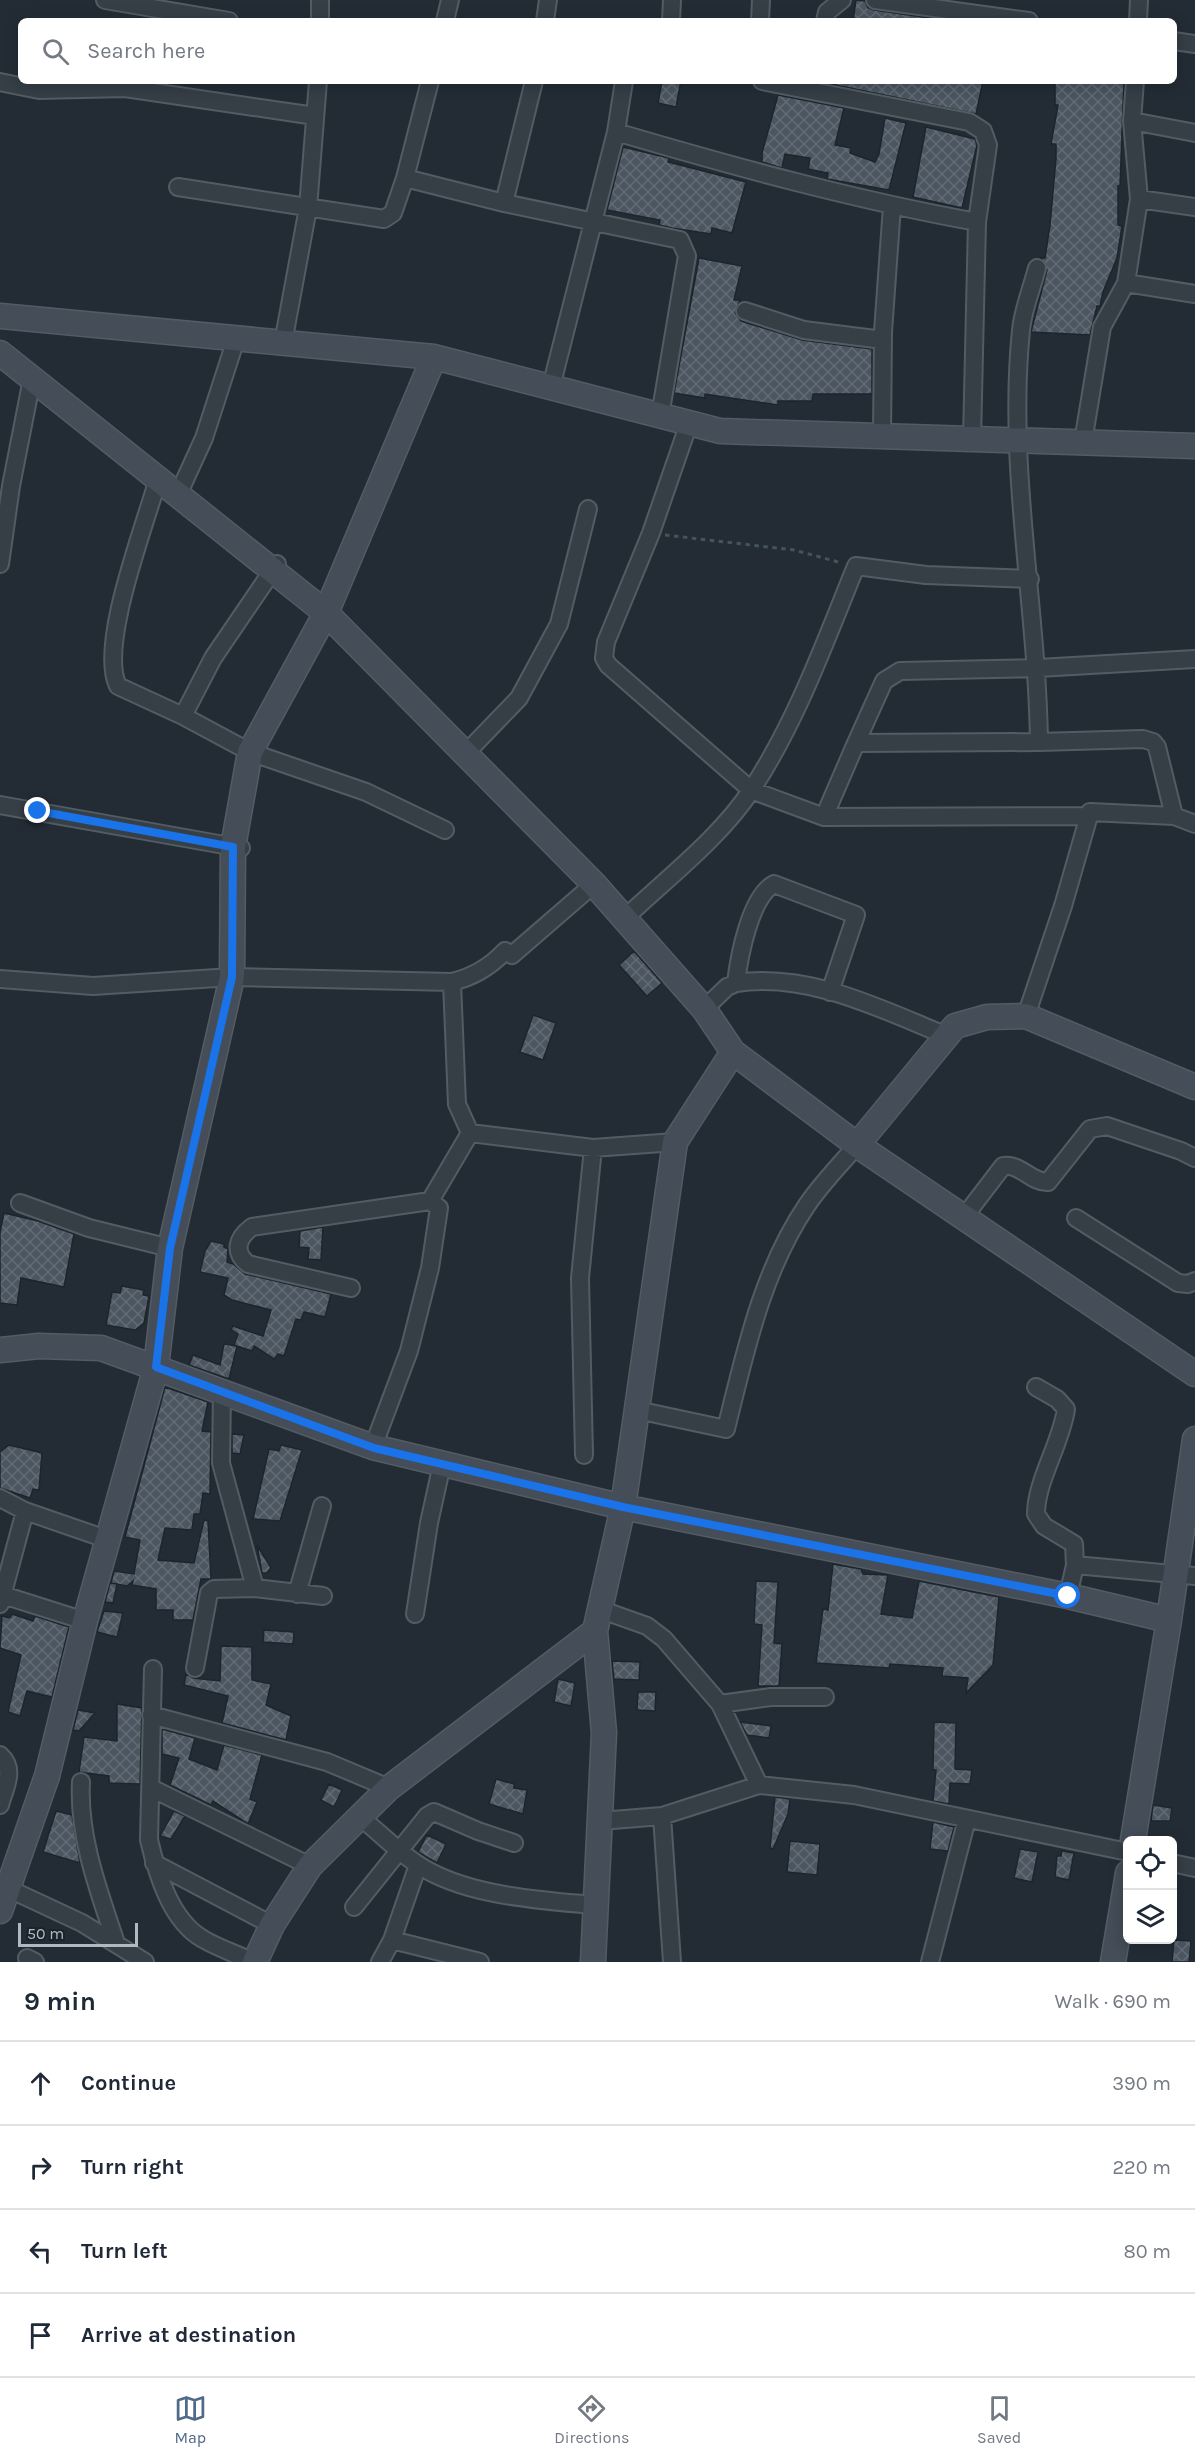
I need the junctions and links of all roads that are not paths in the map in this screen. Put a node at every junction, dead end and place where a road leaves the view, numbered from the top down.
1 (105, 0) edge
2 (320, 0) edge
3 (450, 0) edge
4 (548, 0) edge
5 (672, 0) edge
6 (761, 0) edge
7 (842, 0) edge
8 (875, 0) edge
9 (1139, 0) edge
10 (211, 18) edge
11 (321, 18) edge
12 (446, 18) edge
13 (545, 18) edge
14 (671, 18) edge
15 (760, 18) edge
16 (826, 18) edge
17 (1007, 18) edge
18 (1138, 18) edge
19 (1177, 41) edge
20 (1195, 44) edge
21 (0, 82) edge
22 (318, 84) edge
23 (429, 84) edge
24 (533, 84) edge
25 (624, 84) edge
26 (794, 84) edge
27 (1135, 84) edge
28 (815, 86) edge
29 (315, 116) junction
30 (1132, 121) junction
31 (616, 132) junction
32 (1195, 133) edge
33 (405, 178) junction
34 (178, 187) dead end
35 (1139, 199) junction
36 (504, 203) junction
37 (892, 207) junction
38 (1195, 207) edge
39 (308, 208) junction
40 (592, 221) junction
41 (977, 222) junction
42 (1037, 268) dead end
43 (1126, 283) junction
44 (1195, 294) edge
45 (745, 311) dead end
46 (0, 316) edge
47 (236, 339) junction
48 (883, 340) junction
49 (283, 343) junction
50 (0, 353) edge
51 (434, 357) junction
52 (32, 379) junction
53 (551, 387) junction
54 (660, 416) junction
55 (689, 423) junction
56 (882, 436) junction
57 (972, 440) junction
58 (1016, 440) junction
59 (1083, 442) junction
60 (1195, 446) edge
61 (158, 479) junction
62 (177, 496) junction
63 (588, 509) dead end
64 (0, 564) edge
65 (275, 566) junction
66 (1029, 579) junction
67 (326, 613) junction
68 (1195, 658) edge
69 (1038, 668) junction
70 (183, 716) junction
71 (1039, 742) junction
72 (856, 743) junction
73 (250, 752) junction
74 (466, 753) junction
75 (751, 790) junction
76 (0, 805) edge
77 (1087, 816) junction
78 (1174, 816) junction
79 (824, 817) junction
80 (1195, 824) edge
81 (445, 830) dead end
82 (237, 847) junction
83 (594, 884) junction
84 (624, 919) junction
85 (232, 977) junction
86 (0, 979) edge
87 (452, 982) junction
88 (736, 983) junction
89 (830, 992) junction
90 (704, 1010) junction
91 (1026, 1016) junction
92 (947, 1036) junction
93 (733, 1052) junction
94 (1195, 1086) edge
95 (470, 1133) junction
96 (675, 1142) junction
97 (856, 1145) junction
98 (593, 1149) junction
99 (1195, 1158) edge
100 (430, 1201) junction
101 (20, 1203) dead end
102 (964, 1217) junction
103 (1076, 1218) dead end
104 (170, 1248) junction
105 (1195, 1281) edge
106 (351, 1288) dead end
107 (0, 1350) edge
108 (156, 1367) junction
109 (1195, 1374) edge
110 (1036, 1387) dead end
111 (222, 1392) junction
112 (637, 1410) junction
113 (1195, 1439) edge
114 (374, 1448) junction
115 (584, 1455) dead end
116 (442, 1464) junction
117 (0, 1498) edge
118 (322, 1506) dead end
119 (623, 1507) junction
120 (25, 1511) junction
121 (109, 1540) junction
122 (1075, 1565) junction
123 (1185, 1575) edge
124 (255, 1588) junction
125 (297, 1594) junction
126 (323, 1596) dead end
127 (1068, 1596) junction
128 (1, 1598) edge
129 (415, 1614) dead end
130 (597, 1620) junction
131 (1169, 1620) junction
132 (85, 1621) junction
133 (195, 1668) dead end
134 (153, 1669) dead end
135 (825, 1696) dead end
136 (720, 1704) junction
137 (151, 1716) junction
138 (0, 1755) edge
139 (81, 1782) dead end
140 (759, 1785) junction
141 (151, 1788) junction
142 (389, 1788) junction
143 (0, 1805) edge
144 (662, 1816) junction
145 (360, 1817) junction
146 (967, 1819) junction
147 (600, 1821) junction
148 (1134, 1836) edge
149 (514, 1843) dead end
150 (401, 1851) junction
151 (1123, 1851) edge
152 (154, 1863) junction
153 (1177, 1864) edge
154 (418, 1865) junction
155 (310, 1866) junction
156 (1195, 1868) edge
157 (7, 1888) junction
158 (1125, 1890) edge
159 (594, 1905) junction
160 (354, 1907) dead end
161 (0, 1911) edge
162 (272, 1925) junction
163 (392, 1940) junction
164 (116, 1943) junction
165 (145, 1962) edge
166 (254, 1962) edge
167 (380, 1962) edge
168 (480, 1962) edge
169 (593, 1962) edge
170 (672, 1962) edge
171 (930, 1962) edge
172 (1113, 1962) edge

1 - 10 street
2 - 11 street
3 - 12 street
4 - 13 street
5 - 14 street
6 - 15 street
7 - 16 street
8 - 17 street
9 - 18 street
19 - 20 street
21 - 29 street
22 - 29 street
23 - 33 street
24 - 36 street
25 - 31 street
26 - 28 street
27 - 30 street
28 - 41 street
29 - 39 street
30 - 32 street
30 - 35 street
31 - 37 street
31 - 40 street
33 - 36 street
33 - 39 street
34 - 39 street
35 - 38 street
35 - 43 street
36 - 40 street
37 - 41 street
37 - 48 street
39 - 49 street
40 - 53 street
40 - 54 street
41 - 57 street
42 - 58 street
43 - 44 street
43 - 59 street
45 - 48 street
46 - 47 street
47 - 49 street
47 - 62 street
48 - 56 street
49 - 51 street
50 - 52 street
51 - 53 street
51 - 67 street
52 - 61 street
52 - 64 street
53 - 54 street
54 - 55 street
55 - 56 street
55 - 75 street
56 - 57 street
57 - 58 street
58 - 59 street
58 - 66 street
59 - 60 street
61 - 62 street
61 - 70 street
62 - 65 street
63 - 74 street
65 - 67 street
65 - 70 street
66 - 69 street
66 - 75 street
67 - 73 street
67 - 74 street
68 - 69 street
69 - 71 street
69 - 72 street
70 - 73 street
71 - 72 street
71 - 78 street
72 - 79 street
73 - 81 street
73 - 82 street
74 - 83 street
75 - 79 street
75 - 84 street
76 - 82 street
77 - 78 street
77 - 79 street
77 - 91 street
78 - 80 street
82 - 85 street
83 - 84 street
83 - 87 street
84 - 90 street
85 - 86 street
85 - 87 street
85 - 104 street
87 - 95 street
88 - 89 street
88 - 89 street
88 - 90 street
89 - 92 street
90 - 93 street
91 - 92 street
91 - 94 street
92 - 97 street
93 - 96 street
93 - 97 street
95 - 98 street
95 - 100 street
96 - 98 street
96 - 112 street
97 - 102 street
97 - 112 street
98 - 115 street
99 - 102 street
100 - 106 street
100 - 114 street
101 - 104 street
102 - 109 street
103 - 105 street
104 - 108 street
107 - 108 street
108 - 111 street
108 - 121 street
110 - 122 street
111 - 114 street
111 - 124 street
112 - 119 street
113 - 123 street
114 - 116 street
116 - 119 street
116 - 129 street
117 - 120 street
118 - 125 street
119 - 127 street
119 - 130 street
120 - 121 street
120 - 128 street
121 - 132 street
122 - 123 street
122 - 127 street
123 - 131 street
124 - 125 street
124 - 133 street
125 - 126 street
127 - 131 street
128 - 132 street
130 - 136 street
130 - 142 street
130 - 147 street
131 - 148 street
132 - 157 street
134 - 137 street
135 - 136 street
136 - 140 street
137 - 141 street
137 - 142 street
138 - 143 street
139 - 164 street
140 - 144 street
140 - 146 street
141 - 152 street
141 - 155 street
142 - 145 street
144 - 147 street
144 - 170 street
145 - 150 street
145 - 155 street
146 - 151 street
146 - 171 street
147 - 159 street
149 - 150 street
150 - 154 street
150 - 160 street
152 - 162 street
152 - 166 street
153 - 156 street
154 - 159 street
154 - 163 street
155 - 162 street
157 - 161 street
157 - 164 street
158 - 172 street
159 - 169 street
162 - 166 street
163 - 167 street
163 - 168 street
164 - 165 street

